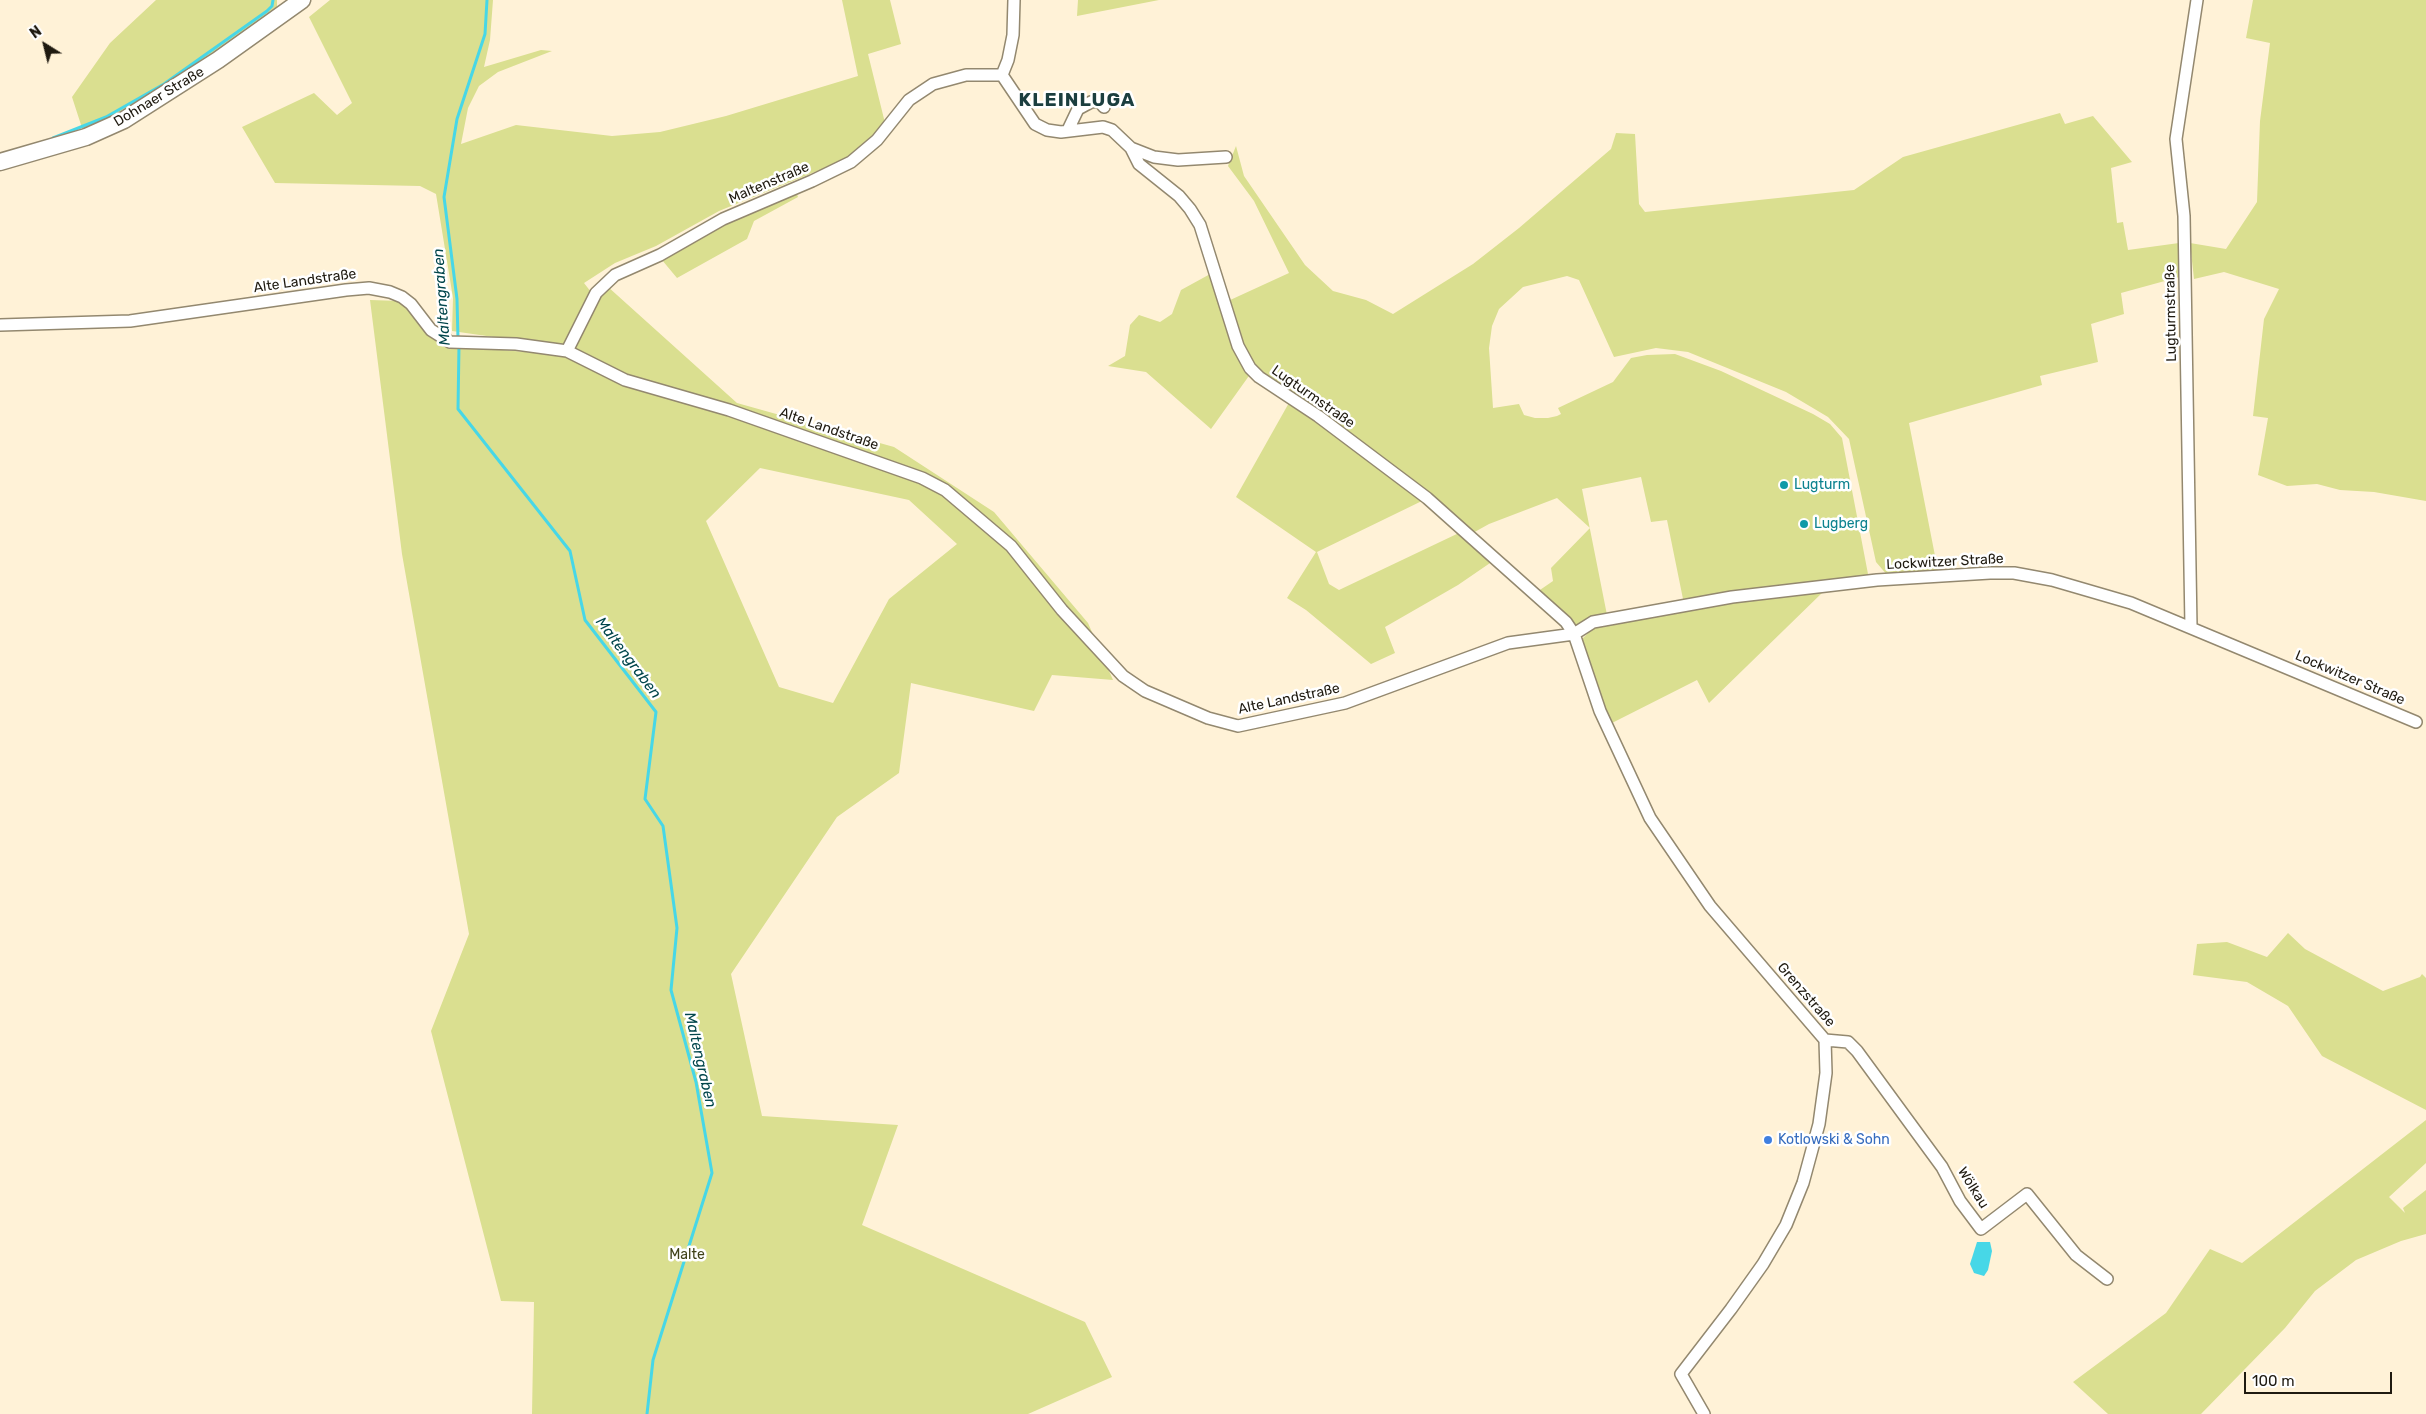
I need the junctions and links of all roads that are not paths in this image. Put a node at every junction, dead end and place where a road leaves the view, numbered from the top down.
1 (1014, 0) edge
2 (2197, 0) edge
3 (295, 2) edge
4 (1002, 75) junction
5 (1104, 107) dead end
6 (1068, 130) junction
7 (1130, 148) junction
8 (1226, 157) dead end
9 (0, 162) edge
10 (0, 325) edge
11 (567, 351) junction
12 (2191, 627) junction
13 (1574, 634) junction
14 (2416, 722) dead end
15 (1825, 1040) junction
16 (2106, 1279) dead end
17 (1704, 1414) edge

1 - 4 street
2 - 12 street, Lugturmstraße
3 - 9 main road, Dohnaer Straße
4 - 6 street
4 - 11 street, Maltenstraße
5 - 6 street
6 - 7 street, Lugturmstraße
7 - 8 street
7 - 13 street, Lugturmstraße
10 - 11 street, Alte Landstraße
11 - 13 street, Alte Landstraße
12 - 13 street, Lockwitzer Straße
12 - 14 street, Lockwitzer Straße
13 - 15 street, Grenzstraße
15 - 16 street, Wölkau
15 - 17 street, Grenzstraße

